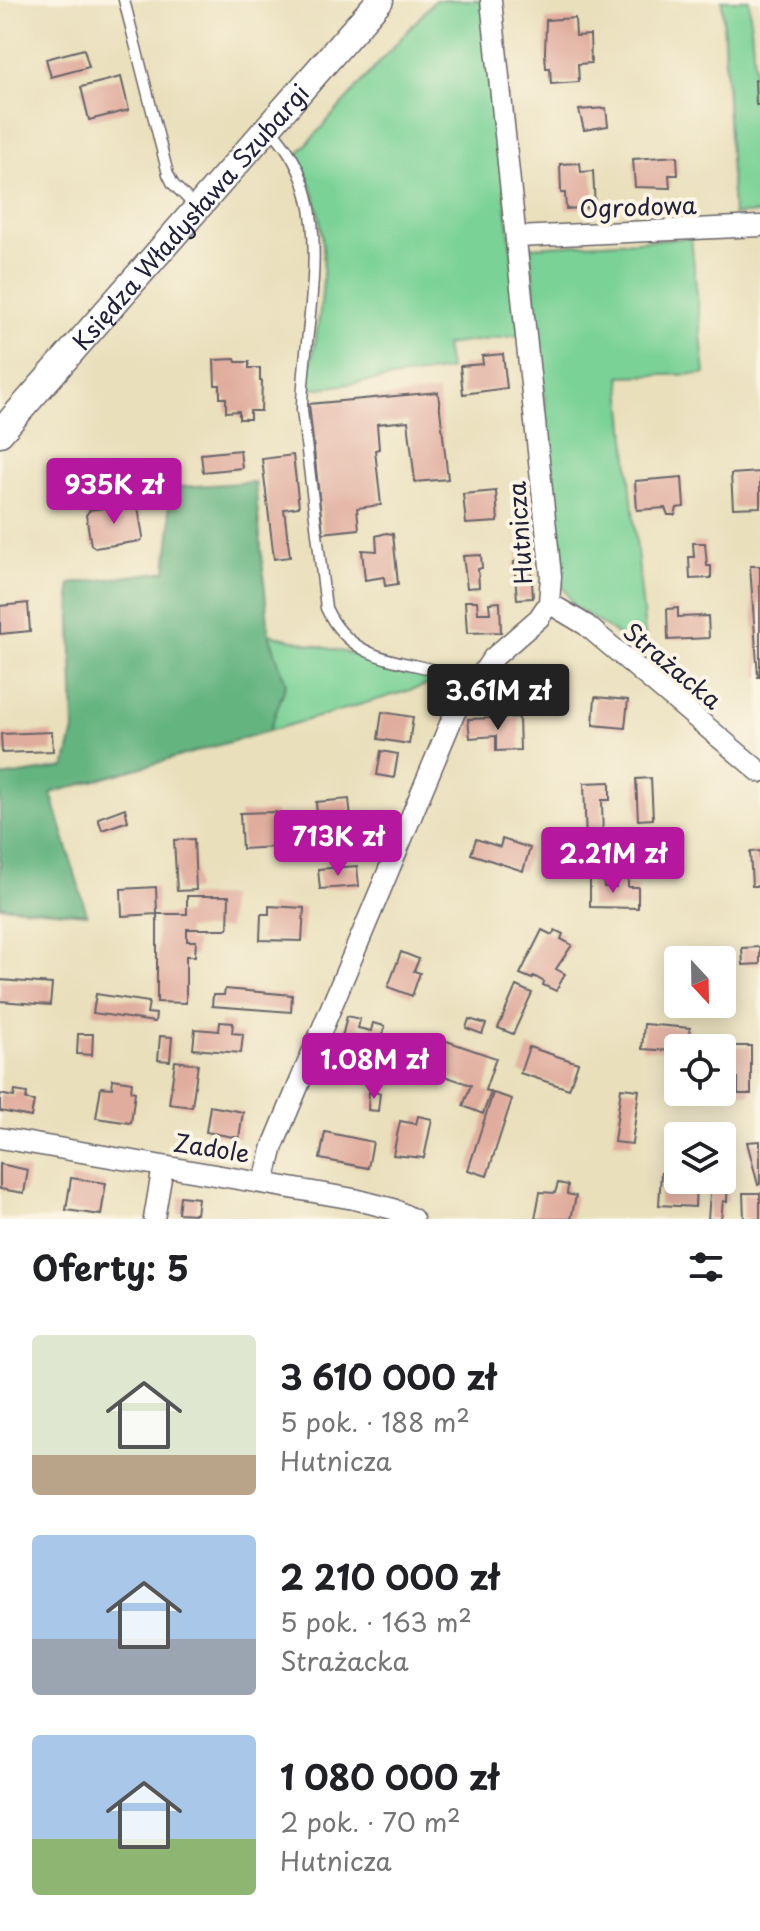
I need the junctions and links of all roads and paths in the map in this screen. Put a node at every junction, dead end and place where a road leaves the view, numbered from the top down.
1 (124, 0) edge
2 (380, 0) edge
3 (491, 0) edge
4 (268, 127) junction
5 (197, 208) junction
6 (760, 226) edge
7 (517, 237) junction
8 (0, 433) edge
9 (549, 603) junction
10 (473, 683) junction
11 (760, 772) edge
12 (0, 1138) edge
13 (163, 1166) junction
14 (264, 1182) junction
15 (154, 1219) edge
16 (413, 1219) edge

1 - 5 lane
2 - 4 street, Księdza Władysława Szubargi
3 - 7 street, Hutnicza
4 - 5 street, Księdza Władysława Szubargi
4 - 10 lane
5 - 8 street, Księdza Władysława Szubargi
6 - 7 street, Ogrodowa
7 - 9 street, Hutnicza
9 - 10 street, Hutnicza
9 - 11 street, Strażacka
10 - 14 street, Hutnicza
12 - 13 street, Zadole
13 - 14 street, Zadole
13 - 15 street
14 - 16 street, Zadole

